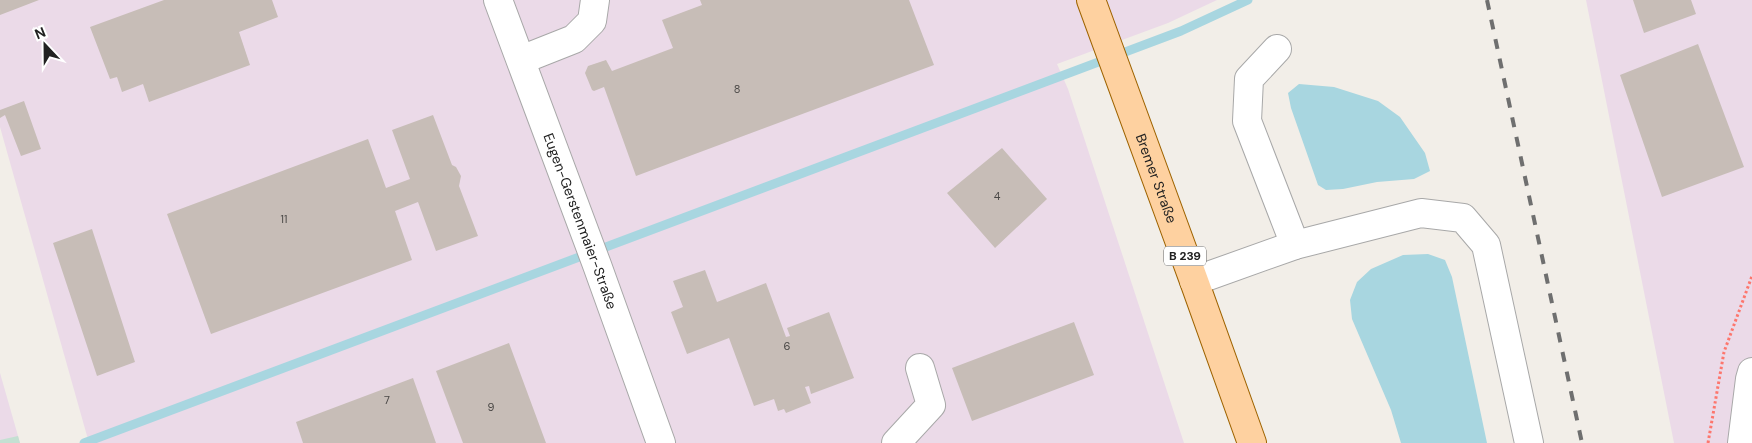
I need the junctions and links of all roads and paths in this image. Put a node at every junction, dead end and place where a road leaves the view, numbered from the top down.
1 (498, 0) edge
2 (595, 0) edge
3 (1091, 0) edge
4 (1277, 49) dead end
5 (521, 60) junction
6 (1295, 245) junction
7 (1194, 281) junction
8 (920, 368) dead end
9 (1752, 372) edge
10 (661, 443) edge
11 (896, 443) edge
12 (1252, 443) edge
13 (1529, 443) edge
14 (1742, 443) edge

1 - 5 street, Eugen-Gerstenmaier-Straße
2 - 5 street
3 - 7 main road, Bremer Straße / B 239
4 - 6 street
5 - 10 street, Eugen-Gerstenmaier-Straße
6 - 7 street
6 - 13 street
7 - 12 main road, Bremer Straße / B 239
8 - 11 street
9 - 14 street

